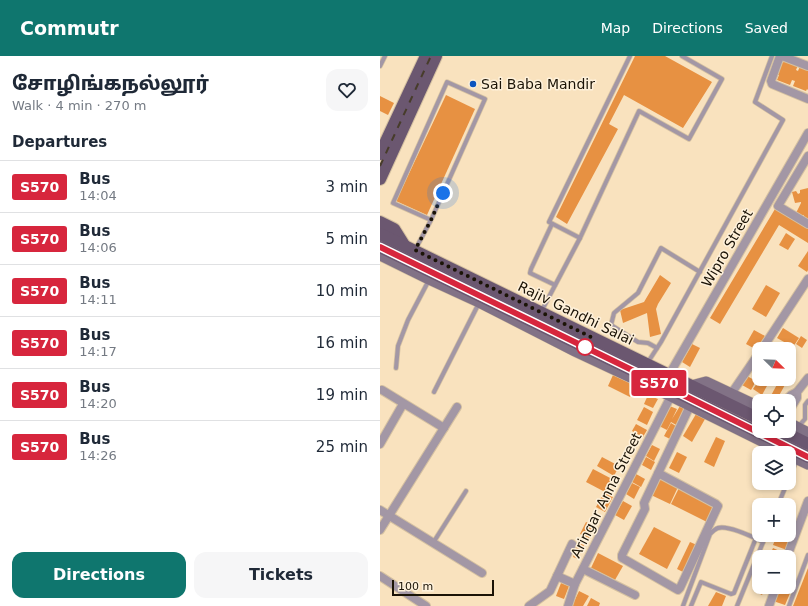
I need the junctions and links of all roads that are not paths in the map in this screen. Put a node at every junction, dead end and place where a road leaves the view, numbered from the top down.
1 (385, 56) edge
2 (426, 56) edge
3 (436, 56) edge
4 (630, 56) edge
5 (682, 56) edge
6 (772, 56) edge
7 (781, 56) edge
8 (380, 66) edge
9 (808, 66) edge
10 (808, 98) edge
11 (808, 133) edge
12 (380, 154) edge
13 (808, 156) edge
14 (380, 180) edge
15 (769, 201) junction
16 (778, 206) junction
17 (431, 220) junction
18 (380, 222) edge
19 (552, 224) junction
20 (808, 224) edge
21 (380, 234) edge
22 (580, 238) junction
23 (404, 245) junction
24 (380, 247) edge
25 (415, 250) junction
26 (380, 255) edge
27 (393, 258) junction
28 (700, 272) junction
29 (429, 279) junction
30 (808, 279) edge
31 (555, 285) junction
32 (479, 302) junction
33 (541, 312) junction
34 (767, 342) edge
35 (657, 348) junction
36 (647, 364) junction
37 (752, 364) edge
38 (396, 368) dead end
39 (670, 375) junction
40 (808, 378) edge
41 (691, 386) junction
42 (382, 390) dead end
43 (434, 392) dead end
44 (797, 392) junction
45 (732, 394) junction
46 (791, 394) edge
47 (670, 396) junction
48 (796, 400) edge
49 (808, 401) edge
50 (404, 404) junction
51 (752, 404) edge
52 (690, 406) junction
53 (457, 407) dead end
54 (752, 416) edge
55 (801, 424) edge
56 (444, 428) junction
57 (796, 438) edge
58 (380, 444) edge
59 (808, 444) edge
60 (771, 446) edge
61 (773, 446) edge
62 (796, 458) edge
63 (808, 464) edge
64 (658, 473) junction
65 (466, 491) dead end
66 (808, 501) edge
67 (380, 510) edge
68 (389, 516) junction
69 (380, 530) edge
70 (752, 536) edge
71 (754, 542) edge
72 (763, 542) edge
73 (433, 543) junction
74 (572, 544) dead end
75 (790, 550) edge
76 (808, 555) edge
77 (583, 569) junction
78 (482, 573) dead end
79 (380, 576) edge
80 (557, 576) junction
81 (575, 584) junction
82 (773, 594) edge
83 (635, 595) dead end
84 (426, 606) edge
85 (529, 606) edge
86 (568, 606) edge
87 (683, 606) edge
88 (691, 606) edge
89 (738, 606) edge
90 (768, 606) edge
91 (789, 606) edge

1 - 8 lane
2 - 12 main road
3 - 14 main road
4 - 19 lane
5 - 22 lane
6 - 28 lane
7 - 9 street
7 - 10 street
11 - 15 street, Wipro Street
13 - 16 street
15 - 16 street
15 - 39 street, Wipro Street
16 - 20 street
17 - 17 lane
17 - 25 lane
18 - 23 main road
19 - 22 lane
19 - 31 lane
21 - 23 main road, Rajiv Gandhi Salai
22 - 31 lane
23 - 25 main road, Rajiv Gandhi Salai
24 - 27 main road, Rajiv Gandhi Salai
25 - 33 main road, Rajiv Gandhi Salai
26 - 27 street
27 - 29 street
27 - 61 main road, Rajiv Gandhi Salai
28 - 35 lane
28 - 35 lane
29 - 32 street
29 - 38 lane
30 - 34 street
31 - 33 lane
32 - 43 lane
32 - 47 street
33 - 36 main road, Rajiv Gandhi Salai
35 - 36 lane
36 - 39 main road, Rajiv Gandhi Salai
37 - 45 street
39 - 41 main road, Rajiv Gandhi Salai
40 - 44 street
41 - 45 street
41 - 54 main road, Rajiv Gandhi Salai
42 - 50 street
44 - 46 street
44 - 48 street
45 - 51 street
47 - 52 street
47 - 77 street, Aringar Anna Street
49 - 55 lane
50 - 56 street
50 - 58 street
52 - 60 street
52 - 64 street
53 - 56 street
56 - 68 street
57 - 59 main road
62 - 63 street
64 - 64 street
65 - 73 lane
66 - 75 street
67 - 68 street
68 - 69 street
68 - 73 street
70 - 87 lane
71 - 88 lane
72 - 89 lane
73 - 78 street
74 - 80 street
76 - 91 lane
77 - 81 street, Aringar Anna Street
77 - 83 street
79 - 84 street
80 - 81 street
80 - 85 street
81 - 86 street, Aringar Anna Street
82 - 90 street

